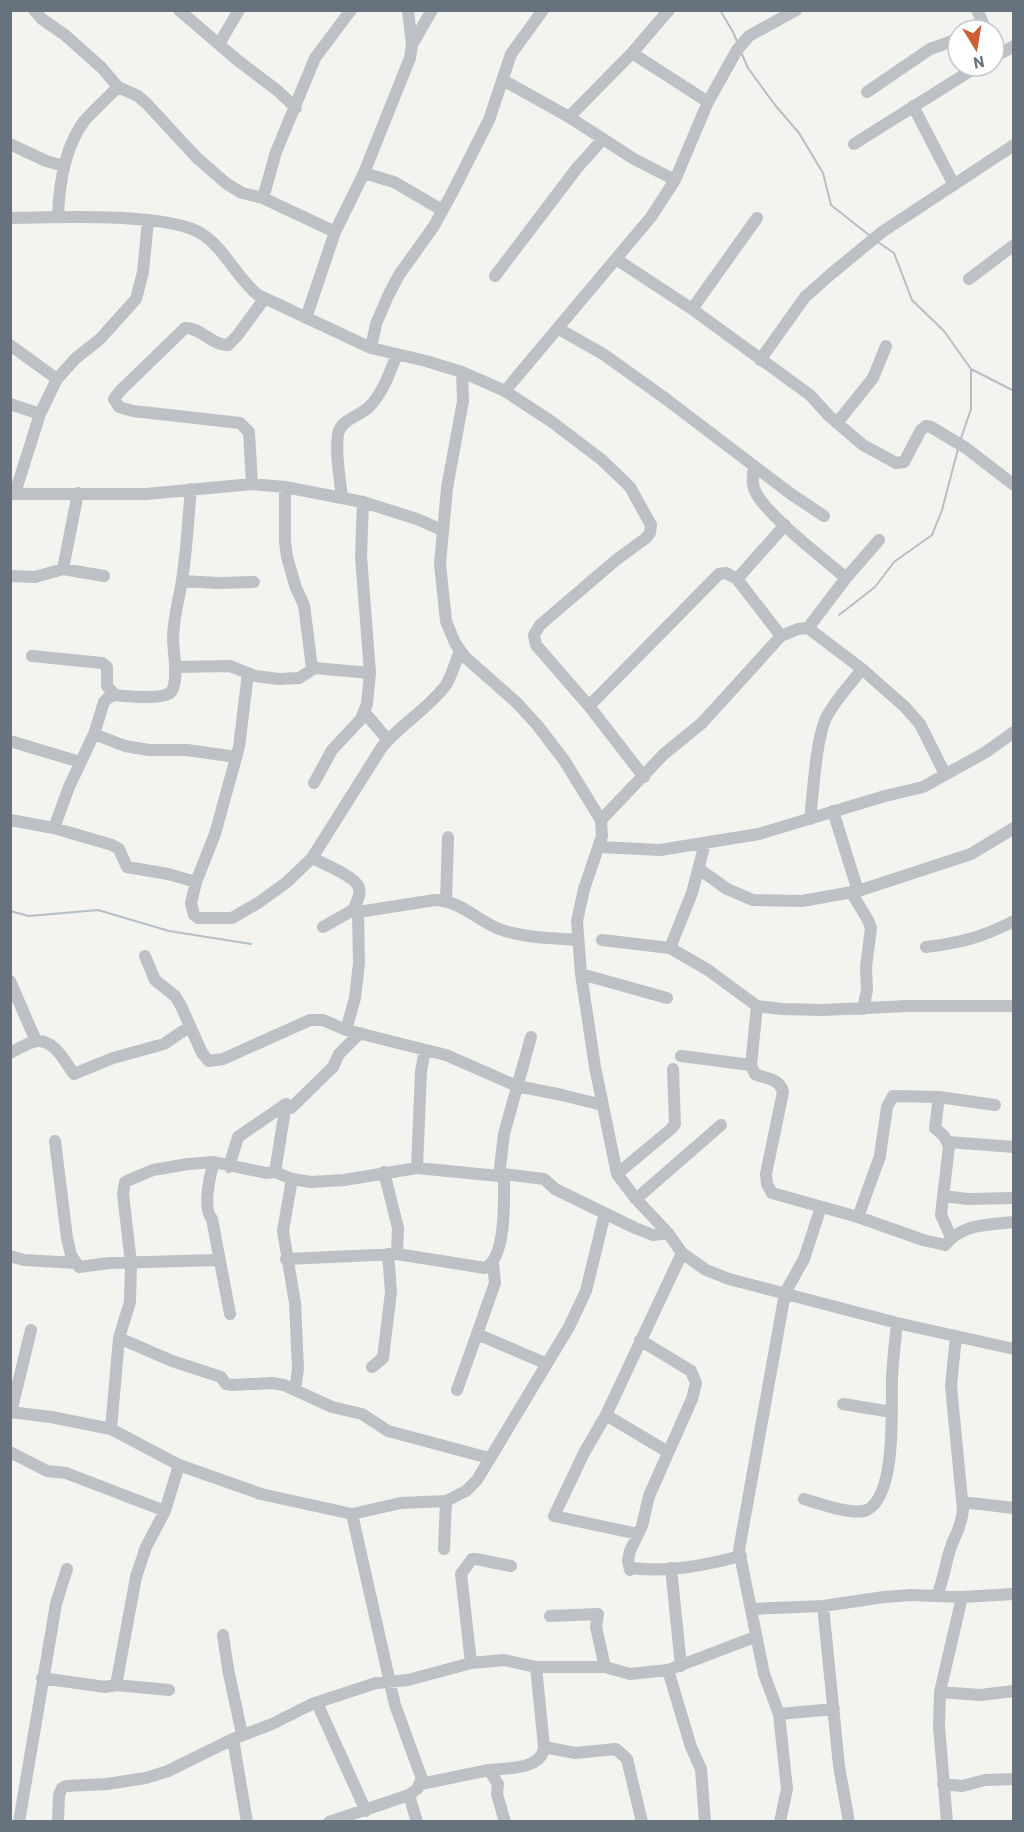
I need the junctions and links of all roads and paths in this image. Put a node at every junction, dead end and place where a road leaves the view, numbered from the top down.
1 (34, 10) edge
2 (179, 10) edge
3 (239, 10) edge
4 (351, 10) edge
5 (408, 10) edge
6 (432, 10) edge
7 (543, 10) edge
8 (669, 10) edge
9 (796, 10) edge
10 (946, 43) edge
11 (219, 44) junction
12 (412, 45) junction
13 (632, 53) junction
14 (959, 78) edge
15 (503, 80) junction
16 (118, 87) junction
17 (867, 92) dead end
18 (708, 102) junction
19 (914, 106) junction
20 (296, 108) junction
21 (568, 117) junction
22 (602, 140) junction
23 (10, 144) edge
24 (854, 144) dead end
25 (1014, 145) edge
26 (64, 166) junction
27 (364, 173) junction
28 (675, 180) junction
29 (954, 185) junction
30 (263, 198) junction
31 (442, 210) junction
32 (10, 218) edge
33 (58, 218) junction
34 (757, 218) dead end
35 (147, 221) junction
36 (335, 232) junction
37 (1014, 245) edge
38 (616, 259) junction
39 (495, 276) dead end
40 (969, 279) dead end
41 (265, 298) junction
42 (692, 309) junction
43 (306, 318) junction
44 (559, 329) junction
45 (10, 345) edge
46 (886, 346) dead end
47 (371, 348) junction
48 (397, 354) junction
49 (760, 360) junction
50 (462, 372) junction
51 (57, 379) junction
52 (506, 392) junction
53 (10, 404) edge
54 (40, 414) junction
55 (837, 423) junction
56 (754, 466) junction
57 (252, 484) junction
58 (1014, 484) edge
59 (285, 487) junction
60 (191, 489) junction
61 (13, 494) edge
62 (78, 494) junction
63 (342, 498) junction
64 (363, 502) junction
65 (824, 516) dead end
66 (785, 525) junction
67 (442, 530) junction
68 (879, 540) dead end
69 (63, 570) junction
70 (10, 576) edge
71 (104, 576) dead end
72 (846, 578) junction
73 (737, 579) junction
74 (182, 580) junction
75 (254, 582) dead end
76 (808, 628) junction
77 (781, 636) junction
78 (460, 650) junction
79 (32, 656) dead end
80 (176, 667) junction
81 (312, 668) junction
82 (862, 669) junction
83 (248, 673) junction
84 (370, 673) junction
85 (115, 695) junction
86 (589, 706) junction
87 (365, 713) junction
88 (1014, 732) edge
89 (94, 734) junction
90 (388, 740) junction
91 (10, 741) edge
92 (236, 757) junction
93 (80, 762) junction
94 (945, 774) junction
95 (644, 777) junction
96 (314, 783) dead end
97 (833, 811) junction
98 (810, 819) junction
99 (10, 820) edge
100 (601, 820) junction
101 (54, 828) junction
102 (1014, 828) edge
103 (447, 837) dead end
104 (705, 843) junction
105 (599, 847) junction
106 (312, 858) junction
107 (699, 869) junction
108 (196, 882) junction
109 (855, 892) junction
110 (446, 901) junction
111 (356, 911) junction
112 (1014, 921) edge
113 (323, 927) dead end
114 (578, 940) junction
115 (602, 940) dead end
116 (926, 947) dead end
117 (670, 948) junction
118 (145, 956) dead end
119 (581, 974) junction
120 (10, 981) edge
121 (667, 998) dead end
122 (757, 1006) junction
123 (1014, 1006) edge
124 (863, 1009) junction
125 (189, 1027) junction
126 (346, 1030) junction
127 (360, 1033) junction
128 (531, 1037) dead end
129 (36, 1041) junction
130 (424, 1050) junction
131 (10, 1053) edge
132 (681, 1056) dead end
133 (751, 1065) junction
134 (673, 1069) dead end
135 (517, 1086) junction
136 (939, 1097) junction
137 (286, 1104) junction
138 (995, 1105) dead end
139 (602, 1106) junction
140 (721, 1125) dead end
141 (55, 1141) dead end
142 (948, 1142) junction
143 (1014, 1147) edge
144 (214, 1162) junction
145 (229, 1167) junction
146 (417, 1168) junction
147 (275, 1172) junction
148 (384, 1172) junction
149 (617, 1174) junction
150 (502, 1175) junction
151 (292, 1179) junction
152 (944, 1196) junction
153 (1014, 1198) edge
154 (636, 1199) junction
155 (821, 1208) junction
156 (604, 1213) junction
157 (858, 1217) junction
158 (1014, 1222) edge
159 (668, 1233) junction
160 (951, 1237) junction
161 (681, 1252) junction
162 (393, 1254) junction
163 (10, 1256) edge
164 (286, 1259) junction
165 (219, 1260) junction
166 (76, 1263) junction
167 (131, 1263) junction
168 (493, 1263) junction
169 (785, 1293) junction
170 (230, 1314) dead end
171 (897, 1323) junction
172 (31, 1330) dead end
173 (477, 1334) junction
174 (956, 1336) junction
175 (119, 1338) junction
176 (640, 1340) junction
177 (1014, 1349) edge
178 (547, 1364) junction
179 (372, 1367) dead end
180 (295, 1390) junction
181 (457, 1390) dead end
182 (843, 1404) dead end
183 (11, 1412) edge
184 (892, 1412) junction
185 (606, 1414) junction
186 (111, 1429) junction
187 (10, 1452) edge
188 (668, 1452) junction
189 (489, 1458) junction
190 (179, 1465) junction
191 (804, 1499) dead end
192 (446, 1501) junction
193 (962, 1502) junction
194 (1014, 1508) edge
195 (165, 1511) junction
196 (352, 1514) junction
197 (638, 1534) junction
198 (444, 1549) dead end
199 (741, 1556) junction
200 (511, 1566) dead end
201 (671, 1568) junction
202 (67, 1569) dead end
203 (1014, 1594) edge
204 (937, 1596) junction
205 (962, 1597) junction
206 (823, 1606) junction
207 (752, 1609) junction
208 (550, 1616) dead end
209 (223, 1635) dead end
210 (755, 1637) junction
211 (471, 1663) junction
212 (681, 1665) junction
213 (536, 1667) junction
214 (605, 1667) junction
215 (668, 1670) junction
216 (42, 1678) junction
217 (389, 1682) junction
218 (116, 1685) junction
219 (169, 1690) dead end
220 (1014, 1691) edge
221 (940, 1692) junction
222 (317, 1703) junction
223 (834, 1709) junction
224 (779, 1714) junction
225 (238, 1737) junction
226 (544, 1747) junction
227 (489, 1770) junction
228 (1014, 1779) edge
229 (421, 1784) junction
230 (943, 1784) junction
231 (409, 1795) junction
232 (363, 1815) edge
233 (19, 1821) edge
234 (58, 1821) edge
235 (247, 1821) edge
236 (329, 1821) edge
237 (417, 1821) edge
238 (505, 1821) edge
239 (642, 1821) edge
240 (705, 1821) edge
241 (780, 1821) edge
242 (849, 1821) edge
243 (947, 1821) edge

1 - 16 street
2 - 11 street
3 - 11 street
4 - 20 street
5 - 12 street
6 - 12 street
7 - 15 street
8 - 13 street
9 - 18 street
10 - 17 street
11 - 20 street
12 - 27 street
13 - 18 street
13 - 21 street
14 - 19 street
15 - 21 street
15 - 31 street
16 - 26 street
16 - 30 street
18 - 28 street
19 - 24 street
19 - 29 street
20 - 30 street
21 - 22 street
22 - 28 street
22 - 39 street
23 - 26 street
25 - 29 street
26 - 33 street
27 - 31 street
27 - 36 street
28 - 38 street
29 - 49 street
30 - 36 street
31 - 47 street
32 - 33 street
33 - 35 street
34 - 42 street
35 - 41 street
35 - 51 street
36 - 43 street
37 - 40 street
38 - 42 street
38 - 44 street
41 - 43 street
41 - 57 street
42 - 49 street
43 - 47 street
44 - 52 street
44 - 56 street
45 - 51 street
46 - 55 street
47 - 48 street
48 - 50 street
48 - 63 street
49 - 55 street
50 - 52 street
50 - 67 street
51 - 54 street
52 - 86 street
53 - 54 street
54 - 61 street
55 - 58 street
56 - 65 street
56 - 66 street
57 - 59 street
57 - 60 street
59 - 63 street
59 - 81 street
60 - 62 street
60 - 74 street
61 - 62 street
62 - 69 street
63 - 64 street
64 - 67 street
64 - 84 street
66 - 72 street
66 - 73 street
67 - 78 street
68 - 72 street
69 - 70 street
69 - 71 street
72 - 76 street
73 - 77 street
73 - 86 street
74 - 75 street
74 - 80 street
76 - 77 street
76 - 82 street
77 - 95 street
78 - 90 street
78 - 100 street
79 - 85 street
80 - 83 street
80 - 85 street
81 - 83 street
81 - 84 street
82 - 94 street
82 - 98 street
83 - 92 street
84 - 87 street
85 - 89 street
86 - 95 street
87 - 90 street
87 - 96 street
88 - 94 street
89 - 92 street
89 - 93 street
90 - 106 street
91 - 93 street
92 - 108 street
93 - 101 street
94 - 97 street
95 - 100 street
97 - 98 street
97 - 109 street
98 - 104 street
99 - 101 street
100 - 105 street
101 - 108 street
102 - 109 street
103 - 110 street
104 - 105 street
104 - 107 street
105 - 114 street
106 - 108 street
106 - 111 street
107 - 109 street
107 - 117 street
109 - 124 street
110 - 111 street
110 - 114 street
111 - 113 street
111 - 126 street
112 - 116 street
114 - 119 street
115 - 117 street
117 - 122 street
118 - 125 street
119 - 121 street
119 - 139 street
120 - 129 street
122 - 124 street
122 - 133 street
123 - 124 street
125 - 126 street
125 - 129 street
126 - 127 street
127 - 130 street
127 - 137 street
128 - 135 street
129 - 131 street
130 - 135 street
130 - 146 street
132 - 133 street
133 - 155 street
134 - 149 street
135 - 139 street
135 - 150 street
136 - 138 street
136 - 142 street
136 - 157 street
137 - 145 street
137 - 147 street
139 - 149 street
140 - 154 street
141 - 166 street
142 - 143 street
142 - 152 street
144 - 145 street
144 - 165 street
144 - 167 street
145 - 147 street
146 - 148 street
146 - 150 street
147 - 151 street
148 - 151 street
148 - 162 street
149 - 154 street
150 - 156 street
150 - 168 street
151 - 164 street
152 - 153 street
152 - 160 street
154 - 159 street
155 - 157 street
155 - 169 street
156 - 159 street
156 - 178 street
157 - 160 street
158 - 160 street
159 - 161 street
161 - 169 street
161 - 176 street
162 - 164 street
162 - 168 street
162 - 179 street
163 - 166 street
164 - 180 street
165 - 167 street
165 - 170 street
166 - 167 street
167 - 175 street
168 - 173 street
169 - 171 street
169 - 199 street
171 - 174 street
171 - 184 street
172 - 183 street
173 - 178 street
173 - 181 street
174 - 177 street
174 - 193 street
175 - 180 street
175 - 186 street
176 - 185 street
176 - 188 street
178 - 189 street
180 - 189 street
182 - 184 street
183 - 186 street
184 - 191 street
185 - 188 street
185 - 197 street
186 - 190 street
187 - 195 street
188 - 197 street
189 - 192 street
190 - 195 street
190 - 196 street
192 - 196 street
192 - 198 street
193 - 194 street
193 - 204 street
195 - 218 street
196 - 217 street
197 - 201 street
199 - 201 street
199 - 207 street
200 - 211 street
201 - 212 street
202 - 216 street
203 - 205 street
204 - 205 street
204 - 206 street
205 - 221 street
206 - 207 street
206 - 223 street
207 - 210 street
208 - 214 street
209 - 225 street
210 - 212 street
210 - 224 street
211 - 213 street
211 - 217 street
212 - 215 street
213 - 214 street
213 - 226 street
214 - 215 street
215 - 240 street
216 - 218 street
216 - 233 street
217 - 222 street
217 - 229 street
218 - 219 street
220 - 221 street
221 - 230 street
222 - 225 street
222 - 232 street
223 - 224 street
223 - 242 street
224 - 241 street
225 - 234 street
225 - 235 street
226 - 227 street
226 - 239 street
227 - 229 street
227 - 238 street
228 - 230 street
229 - 231 street
230 - 243 street
231 - 232 street
231 - 237 street
232 - 236 street

